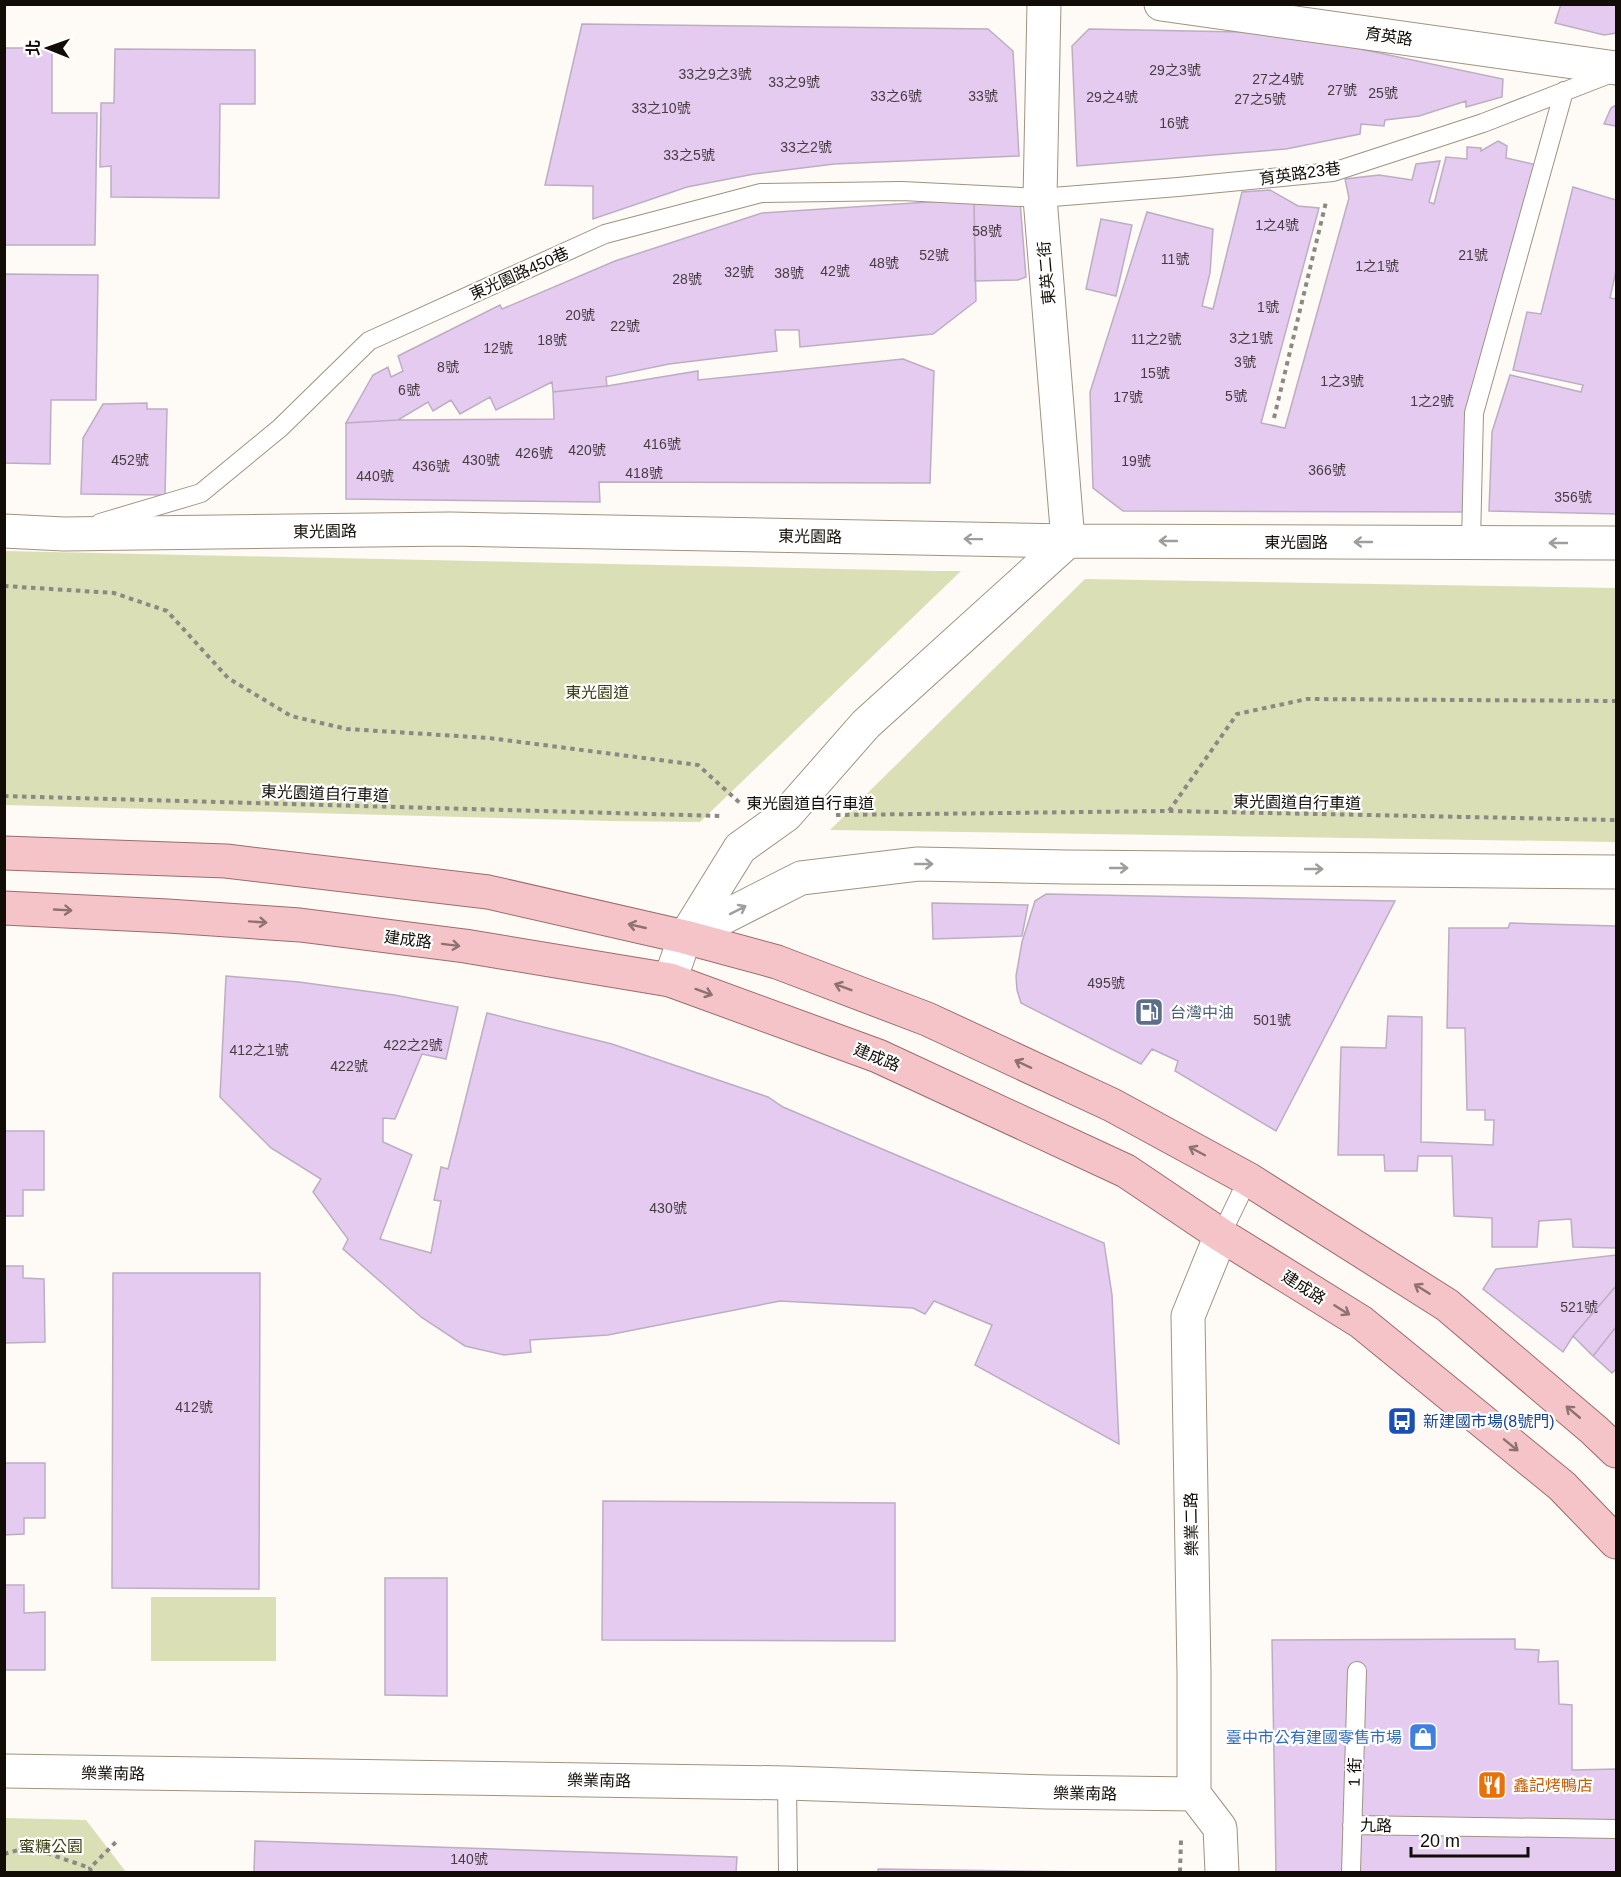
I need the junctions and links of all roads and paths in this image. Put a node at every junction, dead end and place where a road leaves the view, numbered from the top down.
1 (1044, 4) edge
2 (1161, 4) edge
3 (1617, 70) edge
4 (1564, 91) junction
5 (1333, 172) junction
6 (1040, 198) junction
7 (1274, 418) dead end
8 (4, 531) edge
9 (64, 534) junction
10 (1068, 541) junction
11 (1471, 542) junction
12 (1617, 543) edge
13 (4, 586) edge
14 (1617, 701) edge
15 (4, 796) edge
16 (1169, 812) junction
17 (726, 816) dead end
18 (786, 816) junction
19 (1617, 820) edge
20 (4, 853) edge
21 (1617, 872) edge
22 (4, 908) edge
23 (686, 937) junction
24 (670, 980) junction
25 (1248, 1179) junction
26 (1221, 1235) junction
27 (1617, 1451) edge
28 (1617, 1542) edge
29 (1357, 1671) dead end
30 (4, 1771) edge
31 (787, 1783) junction
32 (1194, 1794) junction
33 (1352, 1825) junction
34 (1181, 1829) dead end
35 (1617, 1829) edge
36 (118, 1840) dead end
37 (4, 1854) edge
38 (91, 1870) edge
39 (788, 1872) edge
40 (1180, 1872) edge
41 (1222, 1872) edge
42 (1351, 1872) edge

1 - 6 street, 東英二街
2 - 3 street, 育英路
3 - 4 lane, 育英路23巷
4 - 5 lane, 育英路23巷
4 - 11 lane
5 - 6 lane, 育英路23巷
5 - 7 path
6 - 9 lane, 東光園路450巷
6 - 10 street, 東英二街
8 - 9 street, 東光園路
10 -> 9 street, 東光園路
11 -> 10 street, 東光園路
10 - 18 street
12 -> 11 street, 東光園路
13 - 18 path, 東光園道自行車道
14 - 16 path
15 - 17 path, 東光園道自行車道
16 - 18 path, 東光園道自行車道
16 - 19 path, 東光園道自行車道
18 - 23 street
23 -> 20 main road
23 -> 21 street
22 -> 24 main road, 建成路
23 - 24 street
25 -> 23 main road
24 -> 26 main road, 建成路
25 - 26 lane, 樂業二路
27 -> 25 main road
26 -> 28 main road, 建成路
26 - 32 street, 樂業二路
29 - 33 lane, 1 街
30 - 31 street, 樂業南路
31 - 32 street, 樂業南路
31 - 39 lane
32 - 41 street
33 - 35 lane, 九路
33 - 42 lane, 1 街
34 - 40 path
36 - 38 path
37 - 38 path

